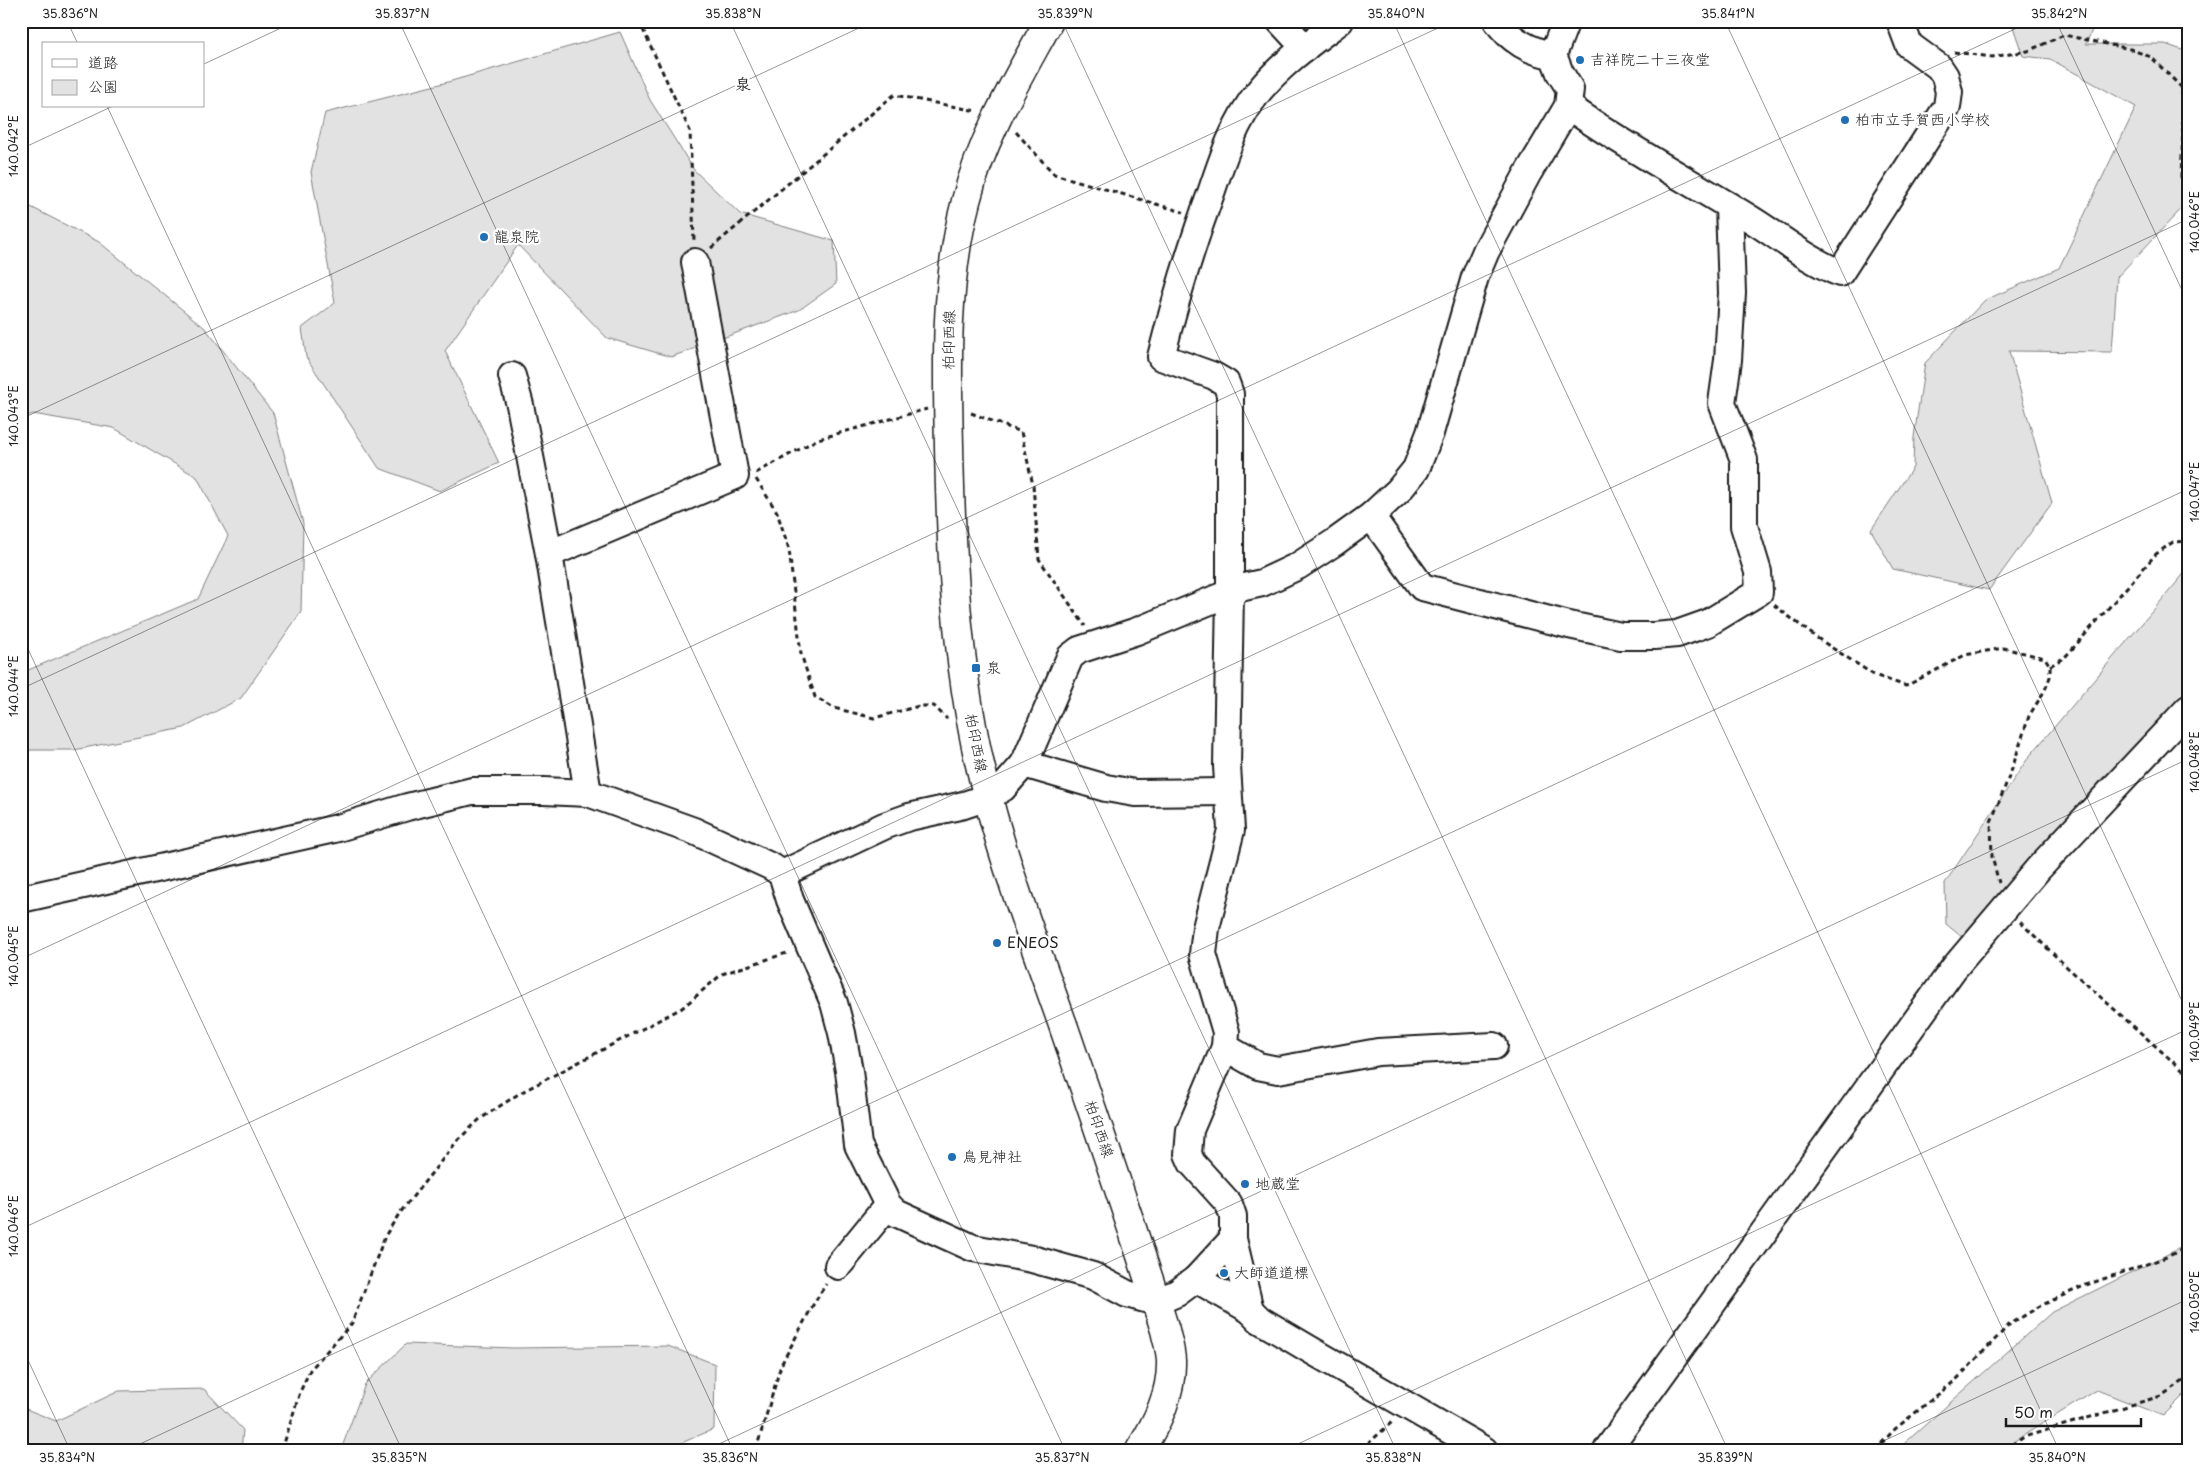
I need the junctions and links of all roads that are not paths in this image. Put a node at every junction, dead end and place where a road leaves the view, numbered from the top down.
1 (1049, 21) edge
2 (1280, 21) edge
3 (1340, 21) edge
4 (1497, 21) edge
5 (1566, 21) edge
6 (1900, 21) edge
7 (1304, 48) junction
8 (1553, 54) junction
9 (1568, 106) junction
10 (1729, 206) junction
11 (695, 262) road end
12 (512, 376) dead end
13 (1370, 516) junction
14 (549, 554) junction
15 (1230, 593) junction
16 (2188, 709) edge
17 (1024, 764) junction
18 (1228, 792) junction
19 (588, 793) junction
20 (988, 797) junction
21 (782, 874) junction
22 (21, 899) edge
23 (1494, 1046) dead end
24 (1225, 1047) junction
25 (888, 1205) junction
26 (1233, 1239) junction
27 (838, 1266) road end
28 (1196, 1279) junction
29 (1156, 1302) junction
30 (1250, 1310) junction
31 (1140, 1450) edge
32 (1484, 1450) edge
33 (1607, 1450) edge

1 - 20 main road, 柏印西線
2 - 7 street
3 - 7 street
4 - 8 street
5 - 8 street
6 - 10 street
7 - 15 street
8 - 9 street
9 - 10 street
9 - 13 street
10 - 13 street
11 - 14 street
12 - 14 street
13 - 15 street
14 - 19 street
15 - 17 street
15 - 18 street
16 - 33 street
17 - 18 street
17 - 20 street
18 - 24 street
19 - 21 street
19 - 22 street
20 - 21 street
20 - 29 main road, 柏印西線
21 - 25 street
23 - 24 street
24 - 26 street
25 - 27 street
25 - 29 street
26 - 28 street
26 - 30 street
28 - 29 street
28 - 30 street
29 - 31 main road, 柏印西線
30 - 32 street

